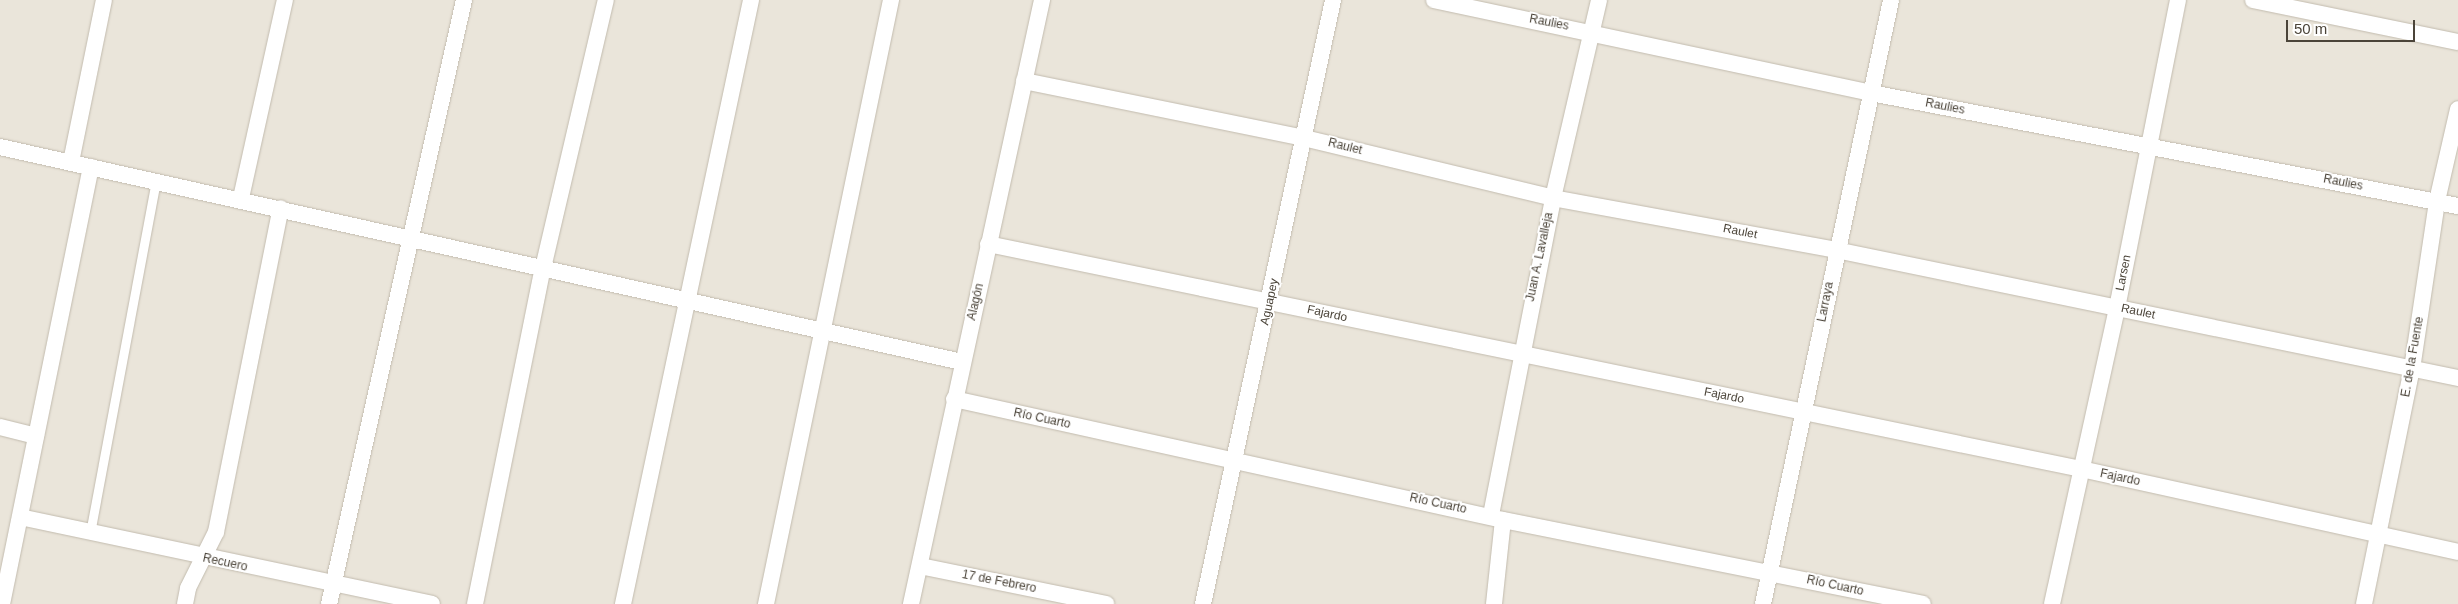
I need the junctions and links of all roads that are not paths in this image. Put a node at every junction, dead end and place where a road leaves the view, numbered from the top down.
1 (104, 0) edge
2 (285, 0) edge
3 (464, 0) edge
4 (606, 0) edge
5 (752, 0) edge
6 (891, 0) edge
7 (1042, 0) edge
8 (1333, 0) edge
9 (1434, 0) edge
10 (1599, 0) edge
11 (1891, 0) edge
12 (2178, 0) edge
13 (2253, 0) edge
14 (1591, 31) junction
15 (2458, 42) edge
16 (1024, 81) junction
17 (1871, 93) junction
18 (2458, 109) edge
19 (1304, 138) junction
20 (2149, 146) junction
21 (0, 147) edge
22 (70, 162) junction
23 (91, 166) junction
24 (156, 181) junction
25 (241, 198) junction
26 (1553, 198) junction
27 (2437, 201) junction
28 (2458, 206) edge
29 (281, 208) junction
30 (412, 237) junction
31 (988, 244) junction
32 (1836, 250) junction
33 (543, 268) junction
34 (686, 301) junction
35 (1270, 302) junction
36 (2117, 308) junction
37 (824, 330) junction
38 (1520, 356) junction
39 (962, 362) junction
40 (2412, 369) junction
41 (2458, 378) edge
42 (954, 400) junction
43 (1804, 411) junction
44 (0, 427) edge
45 (36, 436) junction
46 (1235, 460) junction
47 (2081, 469) junction
48 (20, 517) junction
49 (1497, 518) junction
50 (90, 533) junction
51 (2377, 535) junction
52 (2458, 552) edge
53 (202, 558) junction
54 (920, 566) junction
55 (1769, 572) junction
56 (333, 585) junction
57 (2, 604) edge
58 (185, 604) edge
59 (329, 604) edge
60 (432, 604) edge
61 (475, 604) edge
62 (623, 604) edge
63 (766, 604) edge
64 (911, 604) edge
65 (1106, 604) edge
66 (1204, 604) edge
67 (1494, 604) edge
68 (1763, 604) edge
69 (1924, 604) edge
70 (2052, 604) edge
71 (2364, 604) edge

1 - 22 street
2 - 25 street
3 - 30 street
4 - 33 street
5 - 34 street
6 - 37 street
7 - 16 street, Alagón
8 - 19 street, Aguapey
9 - 14 street, Raulies
10 - 14 street, Juan A. Lavalleja
11 - 17 street, Larraya
12 - 20 street, Larsen
13 - 15 street
14 - 17 street, Raulies
14 - 26 street, Juan A. Lavalleja
16 - 19 street, Raulet
16 - 31 street, Alagón
17 - 20 street, Raulies
17 - 32 street, Larraya
18 - 27 street, E. de la Fuente
19 - 26 street, Raulet
19 - 35 street, Aguapey
20 - 27 street, Raulies
20 - 36 street, Larsen
21 - 22 street
22 - 23 street
23 - 24 street
23 - 45 street
24 - 25 street
24 - 50 lane
25 - 29 street
26 - 32 street, Raulet
26 - 38 street, Juan A. Lavalleja
27 - 28 street, Raulies
27 - 40 street, E. de la Fuente
29 - 30 street
29 - 53 street
30 - 33 street
30 - 56 street
31 - 35 street, Fajardo
31 - 39 street, Alagón
32 - 36 street, Raulet
32 - 43 street, Larraya
33 - 34 street
33 - 61 street
34 - 37 street
34 - 62 street
35 - 38 street, Fajardo
35 - 46 street, Aguapey
36 - 40 street, Raulet
36 - 47 street, Larsen
37 - 39 street
37 - 63 street
38 - 43 street, Fajardo
38 - 49 street, Juan A. Lavalleja
39 - 42 street, Alagón
40 - 41 street, Raulet
40 - 51 street, E. de la Fuente
42 - 46 street, Río Cuarto
42 - 54 street, Alagón
43 - 47 street, Fajardo
43 - 55 street, Larraya
44 - 45 street
45 - 48 street
46 - 49 street, Río Cuarto
46 - 66 street, Aguapey
47 - 51 street, Fajardo
47 - 70 street, Larsen
48 - 50 street, Recuero
48 - 57 street
49 - 55 street, Río Cuarto
49 - 67 street, Juan A. Lavalleja
50 - 53 street, Recuero
51 - 52 street, Fajardo
51 - 71 street, E. de la Fuente
53 - 56 street, Recuero
53 - 58 street
54 - 64 street, Alagón
54 - 65 street, 17 de Febrero
55 - 68 street, Larraya
55 - 69 street, Río Cuarto
56 - 59 street
56 - 60 street, Recuero

